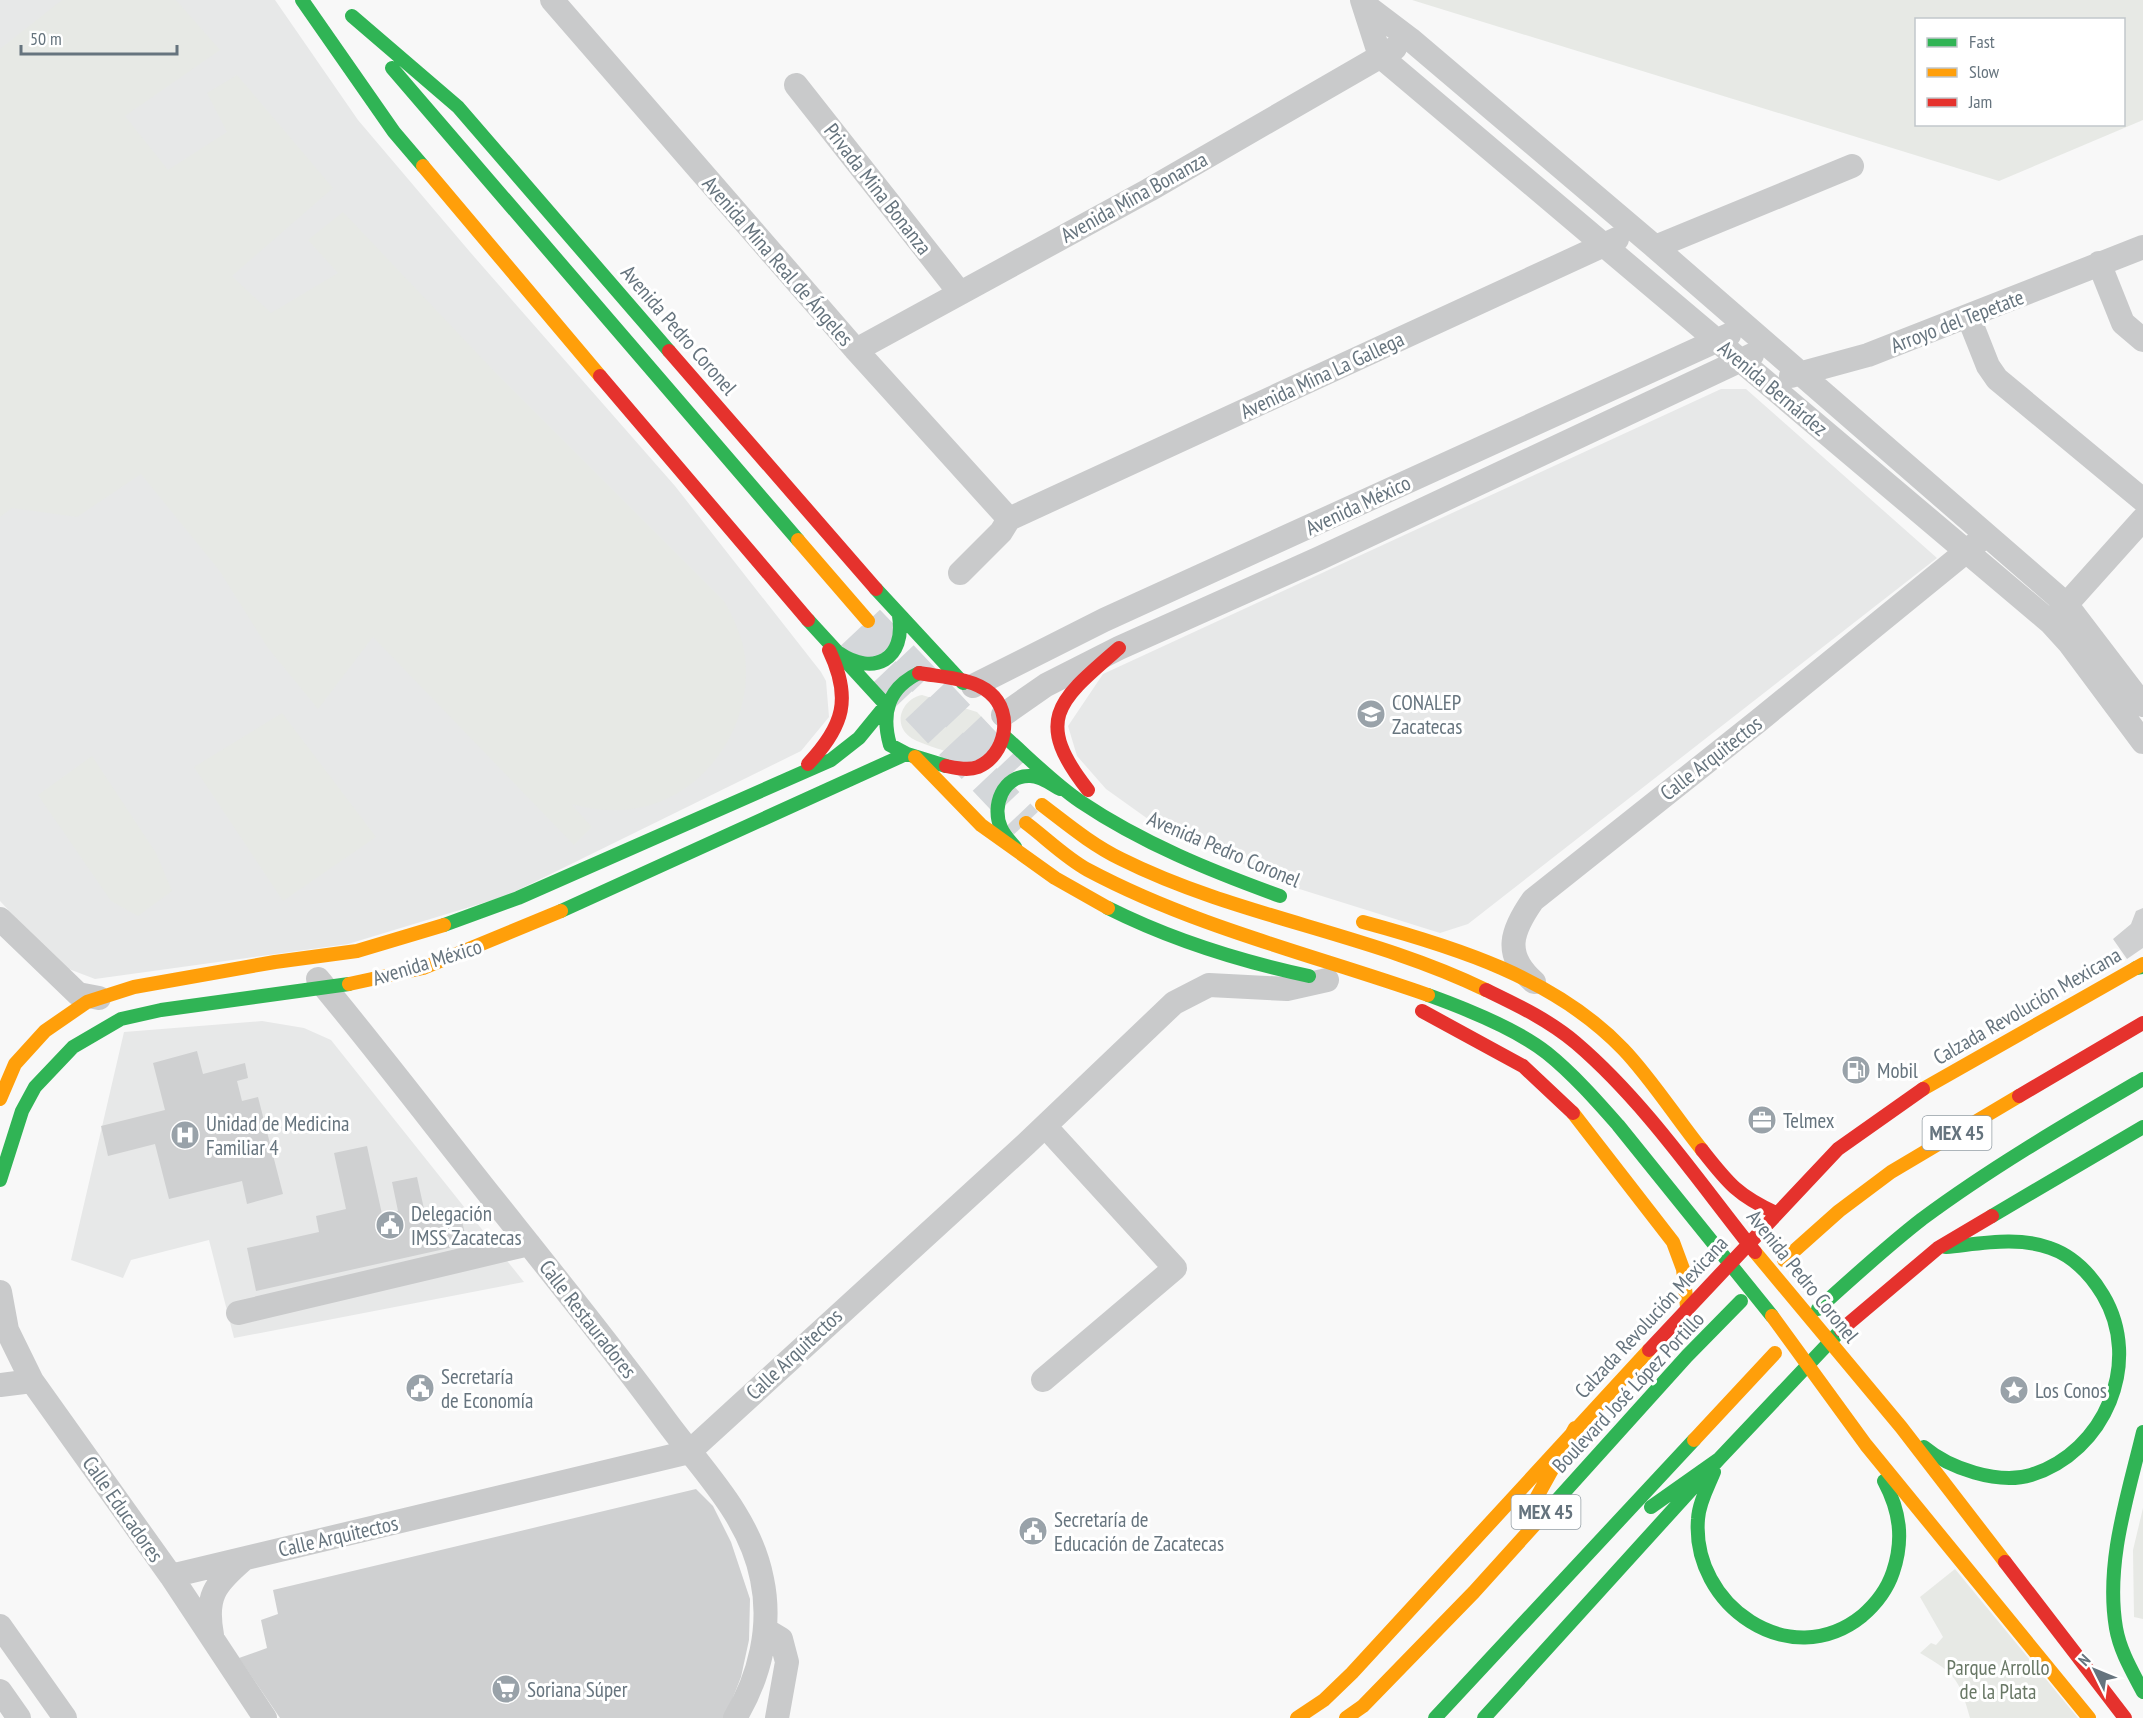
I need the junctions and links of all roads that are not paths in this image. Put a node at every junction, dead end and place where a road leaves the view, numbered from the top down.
1 (302, 0) edge
2 (552, 0) edge
3 (1363, 3) edge
4 (328, 36) junction
5 (1410, 39) junction
6 (1380, 56) junction
7 (796, 85) dead end
8 (1851, 166) dead end
9 (1636, 231) junction
10 (1606, 245) junction
11 (1655, 247) junction
12 (2143, 247) edge
13 (2099, 263) junction
14 (531, 271) dead end
15 (960, 293) junction
16 (1969, 318) junction
17 (1745, 328) junction
18 (2143, 340) edge
19 (1717, 341) junction
20 (1768, 347) junction
21 (856, 351) junction
22 (1739, 361) junction
23 (1802, 373) junction
24 (1768, 383) junction
25 (2143, 500) edge
26 (1009, 519) junction
27 (2143, 519) edge
28 (1986, 533) junction
29 (1968, 552) junction
30 (960, 573) dead end
31 (2066, 604) junction
32 (899, 616) junction
33 (868, 621) tunnel mouth
34 (2050, 622) junction
35 (811, 624) junction
36 (833, 647) junction
37 (1119, 648) junction
38 (968, 685) junction
39 (886, 705) junction
40 (2138, 711) edge
41 (1003, 725) junction
42 (2143, 742) edge
43 (910, 756) junction
44 (799, 772) junction
45 (1079, 801) junction
46 (1042, 805) dead end
47 (1026, 823) tunnel mouth
48 (1122, 826) junction
49 (1024, 859) junction
50 (1293, 901) dead end
51 (0, 919) edge
52 (1377, 947) junction
53 (302, 958) junction
54 (2141, 966) edge
55 (1353, 969) junction
56 (1378, 977) junction
57 (1327, 980) junction
58 (1540, 988) junction
59 (327, 989) junction
60 (99, 998) junction
61 (2143, 1023) edge
62 (2143, 1079) edge
63 (0, 1099) edge
64 (1045, 1126) junction
65 (2143, 1127) edge
66 (0, 1180) edge
67 (1741, 1196) junction
68 (1776, 1213) junction
69 (529, 1244) junction
70 (1687, 1246) junction
71 (1938, 1248) junction
72 (1784, 1260) dead end
73 (0, 1292) edge
74 (1742, 1300) dead end
75 (1688, 1307) junction
76 (1818, 1308) dead end
77 (238, 1313) dead end
78 (1775, 1353) dead end
79 (1043, 1380) dead end
80 (32, 1381) junction
81 (0, 1384) edge
82 (1901, 1427) junction
83 (1575, 1428) junction
84 (2143, 1432) edge
85 (1866, 1445) junction
86 (688, 1452) junction
87 (1719, 1459) junction
88 (1593, 1548) junction
89 (245, 1558) junction
90 (171, 1576) junction
91 (1474, 1592) junction
92 (0, 1626) edge
93 (766, 1630) junction
94 (213, 1641) junction
95 (0, 1692) edge
96 (2143, 1692) edge
97 (19, 1718) edge
98 (65, 1718) edge
99 (265, 1718) edge
100 (735, 1718) edge
101 (777, 1718) edge
102 (1297, 1718) edge
103 (1346, 1718) edge
104 (1435, 1718) edge
105 (1484, 1718) edge
106 (2089, 1718) edge
107 (2125, 1718) edge

1 - 4 main road
2 - 21 street, Avenida Mina Real de Ángeles
3 - 5 street, Avenida Bernárdez
3 - 6 street
4 - 14 main road
4 - 35 main road
5 - 6 street, Avenida Mina Bonanza
5 - 9 street, Avenida Bernárdez
6 - 10 street, Avenida Bernárdez
6 - 15 street, Avenida Mina Bonanza
7 - 15 street, Privada Mina Bonanza
8 - 11 street
9 - 10 street, Avenida Mina La Gallega
9 - 11 street, Avenida Bernárdez
10 - 19 street, Avenida Bernárdez
10 - 26 street, Avenida Mina La Gallega
11 - 17 street, Avenida Bernárdez
12 - 13 street, Arroyo del Tepetate
13 - 16 street, Arroyo del Tepetate
13 - 18 street
15 - 21 street, Avenida Mina Bonanza
16 - 23 street, Arroyo del Tepetate
16 - 25 street
17 - 19 street, Avenida México
17 - 20 street, Avenida Bernárdez
19 - 22 street, Avenida Bernárdez
19 - 38 street, Avenida México
20 - 22 street, Avenida México
20 - 23 street, Avenida Bernárdez
21 - 26 street, Avenida Mina Real de Ángeles
22 - 24 street, Avenida Bernárdez
22 - 37 street, Avenida México
23 - 24 street, Arroyo del Tepetate
23 - 28 street, Avenida Bernárdez
24 - 29 street, Avenida Bernárdez
26 - 30 street
27 - 31 street
28 - 29 street, Calle Arquitectos
28 - 31 street, Avenida Bernárdez
29 - 34 street, Avenida Bernárdez
29 - 58 street, Calle Arquitectos
31 - 34 street
31 - 40 street, Avenida Bernárdez
32 - 33 main road, Avenida Pedro Coronel
32 - 36 main road
32 - 38 main road, Avenida Pedro Coronel
34 - 40 street, Avenida Bernárdez
35 - 36 main road
35 - 44 main road
36 - 39 main road
37 - 41 street, Avenida México
37 - 48 main road
38 - 39 main road
38 - 41 main road
39 - 43 main road
39 - 44 main road, Avenida México
40 - 42 street, Avenida Bernárdez
41 - 43 main road
41 - 45 main road, Avenida Pedro Coronel
43 - 49 main road
43 - 59 main road, Avenida México
44 - 53 main road, Avenida México
45 - 48 main road, Avenida Pedro Coronel
45 - 49 main road
46 - 52 main road, Avenida Pedro Coronel
47 - 55 main road
48 - 50 main road, Avenida Pedro Coronel
49 - 57 main road
51 - 60 street
52 - 58 main road, Avenida Pedro Coronel
52 - 82 main road, Avenida Pedro Coronel
53 - 59 street, Calle Restauradores
53 - 60 main road, Avenida México
54 - 68 main road, Calzada Revolución Mexicana
55 - 56 main road
55 - 57 main road
56 - 70 main road
56 - 85 main road
57 - 64 street, Calle Arquitectos
58 - 67 main road
59 - 66 main road, Avenida México
59 - 69 street, Calle Restauradores
60 - 63 main road, Avenida México
61 - 72 main road, MEX 45
62 - 76 main road, MEX 45
64 - 79 street
64 - 86 street, Calle Arquitectos
65 - 71 main road
67 - 68 main road
67 - 70 main road
68 - 75 main road, Calzada Revolución Mexicana
69 - 77 street
69 - 86 street, Calle Restauradores
70 - 75 main road
71 - 82 main road
71 - 87 main road
73 - 80 street, Calle Educadores
74 - 91 main road, Boulevard José López Portillo / MEX 45
75 - 83 main road, Calzada Revolución Mexicana
78 - 88 main road, MEX 45
80 - 81 street
80 - 90 street, Calle Educadores
82 - 107 main road, Avenida Pedro Coronel
83 - 91 main road
83 - 102 main road, Calzada Revolución Mexicana
84 - 96 main road
85 - 87 main road
85 - 106 main road
86 - 89 street, Calle Arquitectos
86 - 93 street, Calle Restauradores
87 - 88 main road
87 - 105 main road
88 - 104 main road, MEX 45
89 - 90 street, Calle Arquitectos
89 - 94 street
90 - 94 street, Calle Educadores
91 - 103 main road, Boulevard José López Portillo / MEX 45
92 - 98 street
93 - 100 street, Calle Restauradores
93 - 101 street
94 - 99 street, Calle Educadores
95 - 97 street

